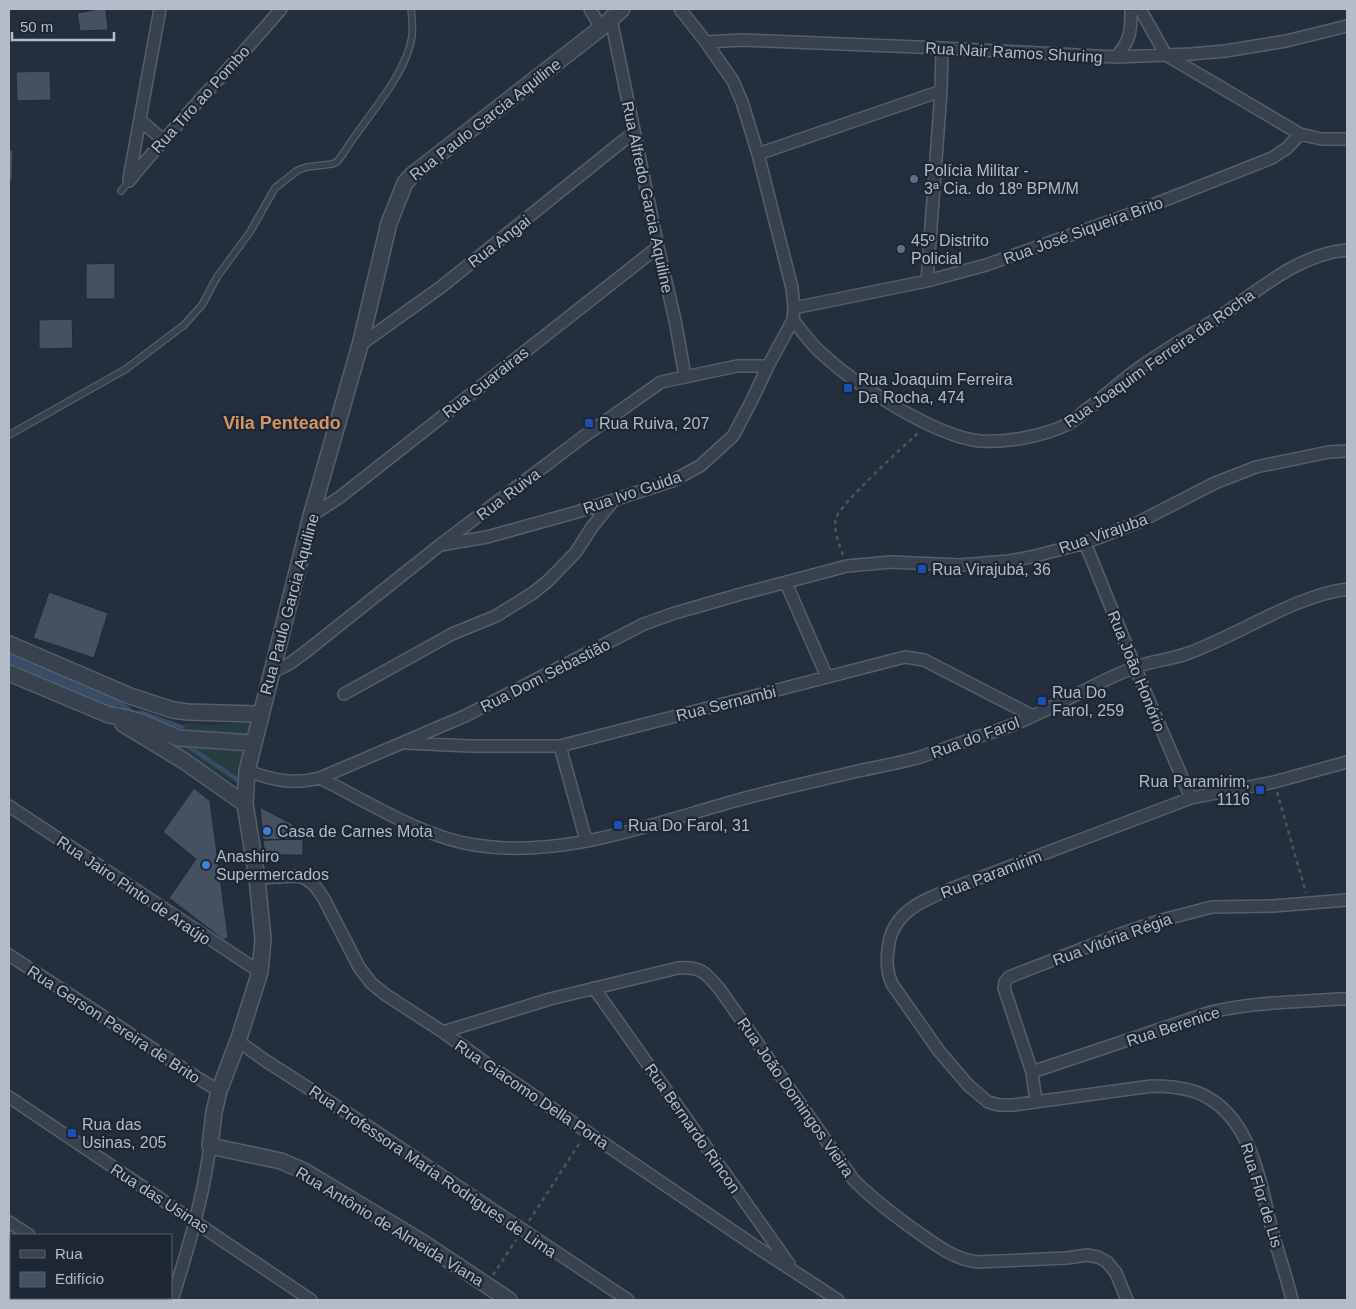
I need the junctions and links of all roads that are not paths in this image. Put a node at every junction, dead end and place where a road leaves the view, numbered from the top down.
1 (160, 9) edge
2 (280, 9) edge
3 (412, 9) edge
4 (590, 9) edge
5 (680, 9) edge
6 (1132, 9) edge
7 (1140, 9) edge
8 (611, 18) edge
9 (1347, 26) edge
10 (706, 42) junction
11 (942, 48) junction
12 (1166, 55) junction
13 (1116, 57) junction
14 (941, 90) junction
15 (140, 120) junction
16 (634, 132) junction
17 (1300, 134) junction
18 (1347, 139) edge
19 (163, 140) junction
20 (758, 154) junction
21 (129, 181) junction
22 (121, 190) dead end
23 (658, 247) junction
24 (1347, 250) edge
25 (927, 281) junction
26 (794, 308) junction
27 (792, 320) junction
28 (360, 346) junction
29 (768, 366) junction
30 (684, 376) junction
31 (9, 435) edge
32 (1347, 451) edge
33 (614, 500) junction
34 (311, 516) junction
35 (1085, 543) junction
36 (440, 546) junction
37 (847, 566) joint
38 (786, 583) junction
39 (1347, 589) edge
40 (9, 644) edge
41 (1136, 666) junction
42 (9, 673) edge
43 (271, 673) junction
44 (827, 677) junction
45 (344, 694) dead end
46 (260, 714) junction
47 (109, 715) junction
48 (1033, 716) junction
49 (253, 743) junction
50 (406, 743) junction
51 (560, 746) junction
52 (1347, 762) edge
53 (247, 772) junction
54 (320, 778) junction
55 (1190, 798) junction
56 (245, 804) junction
57 (9, 806) edge
58 (586, 840) junction
59 (257, 878) junction
60 (1347, 900) edge
61 (9, 955) edge
62 (260, 972) junction
63 (594, 988) junction
64 (1347, 1000) edge
65 (443, 1032) junction
66 (238, 1041) junction
67 (1032, 1072) junction
68 (219, 1091) junction
69 (9, 1097) edge
70 (1036, 1102) junction
71 (210, 1146) junction
72 (195, 1221) junction
73 (9, 1222) edge
74 (27, 1234) edge
75 (792, 1269) junction
76 (172, 1300) edge
77 (311, 1300) edge
78 (509, 1300) edge
79 (628, 1300) edge
80 (838, 1300) edge
81 (1127, 1300) edge
82 (1292, 1300) edge

1 - 15 street
2 - 19 street, Rua Tiro ao Pombo
3 - 31 lane
4 - 8 street, Rua Alfredo Garcia Aquiline
5 - 10 street
6 - 13 street
7 - 12 street
8 - 16 street, Rua Alfredo Garcia Aquiline
8 - 28 street, Rua Paulo Garcia Aquiline
9 - 12 street, Rua Nair Ramos Shuring
10 - 11 street, Rua Nair Ramos Shuring
10 - 20 street
11 - 13 street, Rua Nair Ramos Shuring
11 - 14 street
12 - 13 street, Rua Nair Ramos Shuring
12 - 17 street
14 - 20 street
14 - 25 street
15 - 19 street
15 - 21 street
16 - 23 street, Rua Alfredo Garcia Aquiline
16 - 28 street, Rua Angai
17 - 18 street
17 - 25 street, Rua José Siqueira Brito
19 - 21 street, Rua Tiro ao Pombo
20 - 26 street
21 - 22 lane, Rua Tiro ao Pombo
23 - 30 street, Rua Alfredo Garcia Aquiline
23 - 34 street, Rua Guarairas
24 - 27 street, Rua Joaquim Ferreira da Rocha
25 - 26 street, Rua José Siqueira Brito
26 - 27 street, Rua Ivo Guida
27 - 29 street, Rua Ivo Guida
28 - 34 street, Rua Paulo Garcia Aquiline
29 - 30 street, Rua Ruiva
29 - 33 street, Rua Ivo Guida
30 - 36 street, Rua Ruiva
32 - 35 street, Rua Virajuba
33 - 36 street, Rua Ivo Guida
33 - 45 street
34 - 43 street, Rua Paulo Garcia Aquiline
35 - 37 street, Rua Virajuba
35 - 41 street, Rua João Honório
36 - 43 street, Rua Ruiva
37 - 38 street, Rua Dom Sebastião
38 - 44 street
38 - 50 street, Rua Dom Sebastião
39 - 41 street, Rua do Farol
40 - 46 street
41 - 48 street, Rua do Farol
41 - 55 street, Rua João Honório
42 - 47 street
43 - 46 street, Rua Paulo Garcia Aquiline
44 - 48 street, Rua Sernambi
44 - 51 street, Rua Sernambi
46 - 49 street, Rua Paulo Garcia Aquiline
47 - 49 street
47 - 56 street
48 - 58 street, Rua do Farol
49 - 53 street, Rua Paulo Garcia Aquiline
50 - 51 street, Rua Sernambi
50 - 54 street, Rua Dom Sebastião
51 - 58 street
52 - 55 street, Rua Paramirim
53 - 54 street, Rua Dom Sebastião
53 - 56 street, Rua Paulo Garcia Aquiline
54 - 58 street, Rua do Farol
55 - 70 street, Rua Paramirim
56 - 59 street, Rua Paulo Garcia Aquiline
57 - 62 street, Rua Jairo Pinto de Araújo
59 - 62 street, Rua Paulo Garcia Aquiline
59 - 65 street, Rua Giacomo Della Porta
60 - 67 street, Rua Vitória Régia
61 - 68 street, Rua Gerson Pereira de Brito
62 - 66 street, Rua Paulo Garcia Aquiline
63 - 65 street, Rua João Domingos Vieira
63 - 75 street, Rua Bernardo Rincon
63 - 81 street, Rua João Domingos Vieira
64 - 67 street, Rua Berenice
65 - 75 street, Rua Giacomo Della Porta
66 - 68 street, Rua Paulo Garcia Aquiline
66 - 79 street, Rua Professora Maria Rodrigues de Lima
67 - 70 street, Rua Vitória Régia
68 - 71 street, Rua Paulo Garcia Aquiline
69 - 72 street, Rua das Usinas
70 - 82 street, Rua Flor de Lis
71 - 72 street, Rua Paulo Garcia Aquiline
71 - 78 street, Rua Antônio de Almeida Viana
72 - 76 street, Rua Paulo Garcia Aquiline
72 - 77 street, Rua das Usinas
73 - 74 street
75 - 80 street, Rua Giacomo Della Porta

